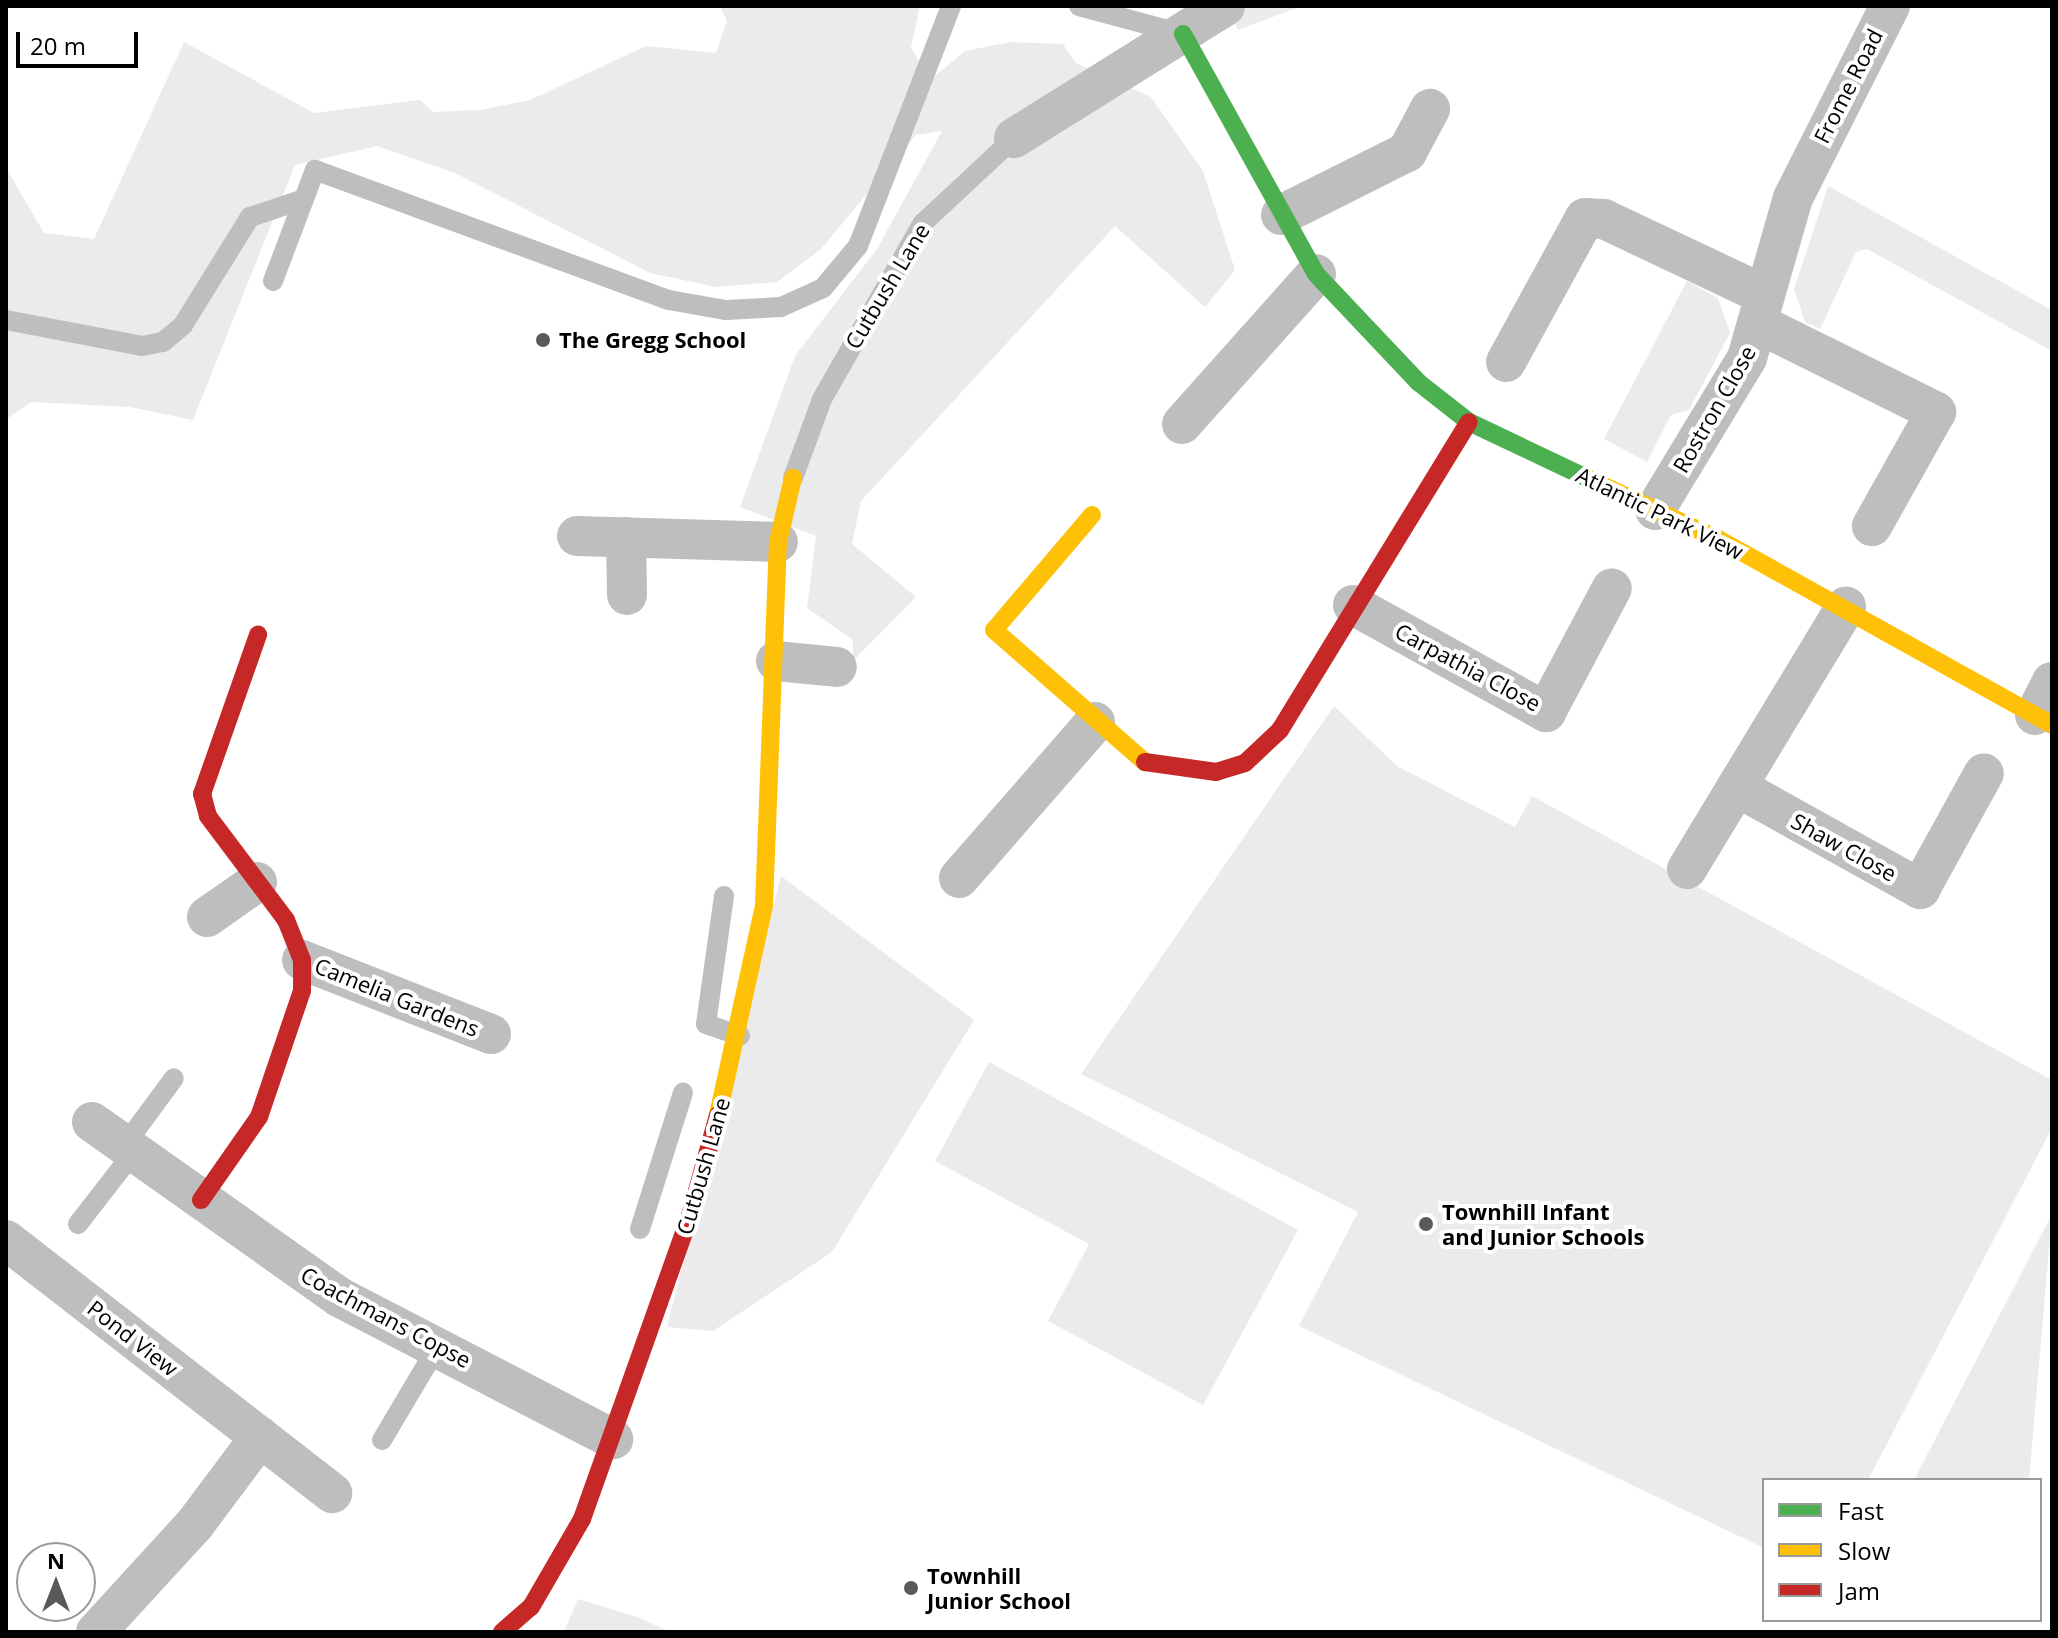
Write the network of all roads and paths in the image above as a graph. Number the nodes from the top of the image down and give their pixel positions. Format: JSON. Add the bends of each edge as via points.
{"nodes":[{"id":1,"x":951,"y":6,"type":"edge"},
{"id":2,"x":1079,"y":6,"type":"edge"},
{"id":3,"x":1225,"y":6,"type":"edge"},
{"id":4,"x":1886,"y":7,"type":"edge"},
{"id":5,"x":1183,"y":34,"type":"junction"},
{"id":6,"x":1430,"y":109,"type":"dead end"},
{"id":7,"x":1014,"y":138,"type":"joint"},
{"id":8,"x":1806,"y":167,"type":"joint"},
{"id":9,"x":304,"y":199,"type":"junction"},
{"id":10,"x":1281,"y":215,"type":"junction"},
{"id":11,"x":1316,"y":274,"type":"junction"},
{"id":12,"x":273,"y":281,"type":"dead end"},
{"id":13,"x":1762,"y":309,"type":"junction"},
{"id":14,"x":6,"y":320,"type":"edge"},
{"id":15,"x":1506,"y":362,"type":"dead end"},
{"id":16,"x":1469,"y":422,"type":"junction"},
{"id":17,"x":1182,"y":424,"type":"dead end"},
{"id":18,"x":793,"y":478,"type":"joint"},
{"id":19,"x":1655,"y":510,"type":"junction"},
{"id":20,"x":1092,"y":515,"type":"dead end"},
{"id":21,"x":1872,"y":526,"type":"dead end"},
{"id":22,"x":577,"y":536,"type":"dead end"},
{"id":23,"x":626,"y":537,"type":"junction"},
{"id":24,"x":778,"y":542,"type":"junction"},
{"id":25,"x":1612,"y":588,"type":"dead end"},
{"id":26,"x":627,"y":595,"type":"dead end"},
{"id":27,"x":1353,"y":605,"type":"junction"},
{"id":28,"x":1846,"y":606,"type":"junction"},
{"id":29,"x":258,"y":635,"type":"dead end"},
{"id":30,"x":776,"y":661,"type":"junction"},
{"id":31,"x":837,"y":667,"type":"dead end"},
{"id":32,"x":2046,"y":707,"type":"edge"},
{"id":33,"x":1095,"y":722,"type":"junction"},
{"id":34,"x":1984,"y":773,"type":"dead end"},
{"id":35,"x":1737,"y":787,"type":"junction"},
{"id":36,"x":1687,"y":869,"type":"dead end"},
{"id":37,"x":959,"y":878,"type":"dead end"},
{"id":38,"x":257,"y":882,"type":"junction"},
{"id":39,"x":724,"y":896,"type":"dead end"},
{"id":40,"x":207,"y":917,"type":"dead end"},
{"id":41,"x":302,"y":960,"type":"junction"},
{"id":42,"x":491,"y":1034,"type":"dead end"},
{"id":43,"x":740,"y":1036,"type":"junction"},
{"id":44,"x":174,"y":1078,"type":"dead end"},
{"id":45,"x":683,"y":1093,"type":"dead end"},
{"id":46,"x":92,"y":1122,"type":"dead end"},
{"id":47,"x":667,"y":1144,"type":"junction"},
{"id":48,"x":129,"y":1150,"type":"junction"},
{"id":49,"x":707,"y":1155,"type":"junction"},
{"id":50,"x":201,"y":1200,"type":"junction"},
{"id":51,"x":78,"y":1224,"type":"dead end"},
{"id":52,"x":640,"y":1229,"type":"dead end"},
{"id":53,"x":6,"y":1240,"type":"edge"},
{"id":54,"x":439,"y":1344,"type":"junction"},
{"id":55,"x":260,"y":1437,"type":"junction"},
{"id":56,"x":613,"y":1439,"type":"junction"},
{"id":57,"x":382,"y":1440,"type":"dead end"},
{"id":58,"x":332,"y":1493,"type":"dead end"},
{"id":59,"x":96,"y":1632,"type":"edge"},
{"id":60,"x":502,"y":1632,"type":"edge"}],
"edges":[{"from":1,"to":9,"type":"lane","via":[[858,246],[823,288],[781,307],[726,310],[669,300],[315,170]]},
{"from":2,"to":5,"type":"lane"},
{"from":3,"to":5,"type":"street","name":"Cutbush Lane"},
{"from":4,"to":8,"type":"street","name":"Frome Road"},
{"from":5,"to":7,"type":"street","name":"Cutbush Lane","via":[[1097,80]]},
{"from":5,"to":10,"type":"street","name":"Atlantic Park View"},
{"from":6,"to":10,"type":"street","via":[[1407,152]]},
{"from":7,"to":18,"type":"lane","name":"Cutbush Lane","via":[[923,223],[822,399]]},
{"from":8,"to":13,"type":"street","name":"Rostron Close"},
{"from":9,"to":12,"type":"lane"},
{"from":9,"to":14,"type":"lane","via":[[250,217],[183,325],[163,342],[142,346]]},
{"from":10,"to":11,"type":"street","name":"Atlantic Park View"},
{"from":11,"to":16,"type":"street","name":"Atlantic Park View","via":[[1418,382]]},
{"from":11,"to":17,"type":"street"},
{"from":13,"to":15,"type":"street","via":[[1604,219],[1585,218]]},
{"from":13,"to":19,"type":"street","name":"Rostron Close"},
{"from":13,"to":21,"type":"street","via":[[1936,412]]},
{"from":16,"to":19,"type":"street","name":"Atlantic Park View"},
{"from":16,"to":27,"type":"street"},
{"from":18,"to":24,"type":"street","name":"Cutbush Lane"},
{"from":19,"to":28,"type":"street","name":"Atlantic Park View"},
{"from":20,"to":33,"type":"street","via":[[994,630]]},
{"from":22,"to":23,"type":"street"},
{"from":23,"to":24,"type":"street"},
{"from":23,"to":26,"type":"street"},
{"from":24,"to":30,"type":"street","name":"Cutbush Lane"},
{"from":25,"to":27,"type":"street","name":"Carpathia Close","via":[[1546,712]]},
{"from":27,"to":33,"type":"street","via":[[1280,730],[1245,763],[1176,772],[1139,760]]},
{"from":28,"to":32,"type":"street","name":"Atlantic Park View"},
{"from":28,"to":35,"type":"street"},
{"from":29,"to":38,"type":"street","name":"Camelia Gardens","via":[[202,794],[208,816]]},
{"from":30,"to":31,"type":"street"},
{"from":30,"to":43,"type":"street","name":"Cutbush Lane","via":[[764,905]]},
{"from":33,"to":37,"type":"street"},
{"from":34,"to":35,"type":"street","name":"Shaw Close","via":[[1920,889]]},
{"from":35,"to":36,"type":"street"},
{"from":38,"to":40,"type":"street"},
{"from":38,"to":41,"type":"street","name":"Camelia Gardens"},
{"from":39,"to":43,"type":"lane","via":[[706,1024]]},
{"from":41,"to":42,"type":"street","name":"Camelia Gardens"},
{"from":41,"to":50,"type":"street","name":"Camelia Gardens","via":[[284,1061],[259,1117]]},
{"from":43,"to":49,"type":"street","name":"Cutbush Lane"},
{"from":44,"to":48,"type":"lane"},
{"from":45,"to":47,"type":"lane"},
{"from":46,"to":48,"type":"street","name":"Coachmans Copse"},
{"from":47,"to":49,"type":"lane"},
{"from":47,"to":52,"type":"lane"},
{"from":48,"to":50,"type":"street","name":"Coachmans Copse"},
{"from":48,"to":51,"type":"lane"},
{"from":49,"to":56,"type":"street","name":"Cutbush Lane"},
{"from":50,"to":54,"type":"street","name":"Coachmans Copse","via":[[339,1297]]},
{"from":53,"to":55,"type":"street","name":"Pond View"},
{"from":54,"to":56,"type":"street","name":"Coachmans Copse"},
{"from":54,"to":57,"type":"lane"},
{"from":55,"to":58,"type":"street","name":"Pond View"},
{"from":55,"to":59,"type":"street","via":[[195,1524]]},
{"from":56,"to":60,"type":"street","name":"Cutbush Lane","via":[[582,1519],[538,1594]]}]}
